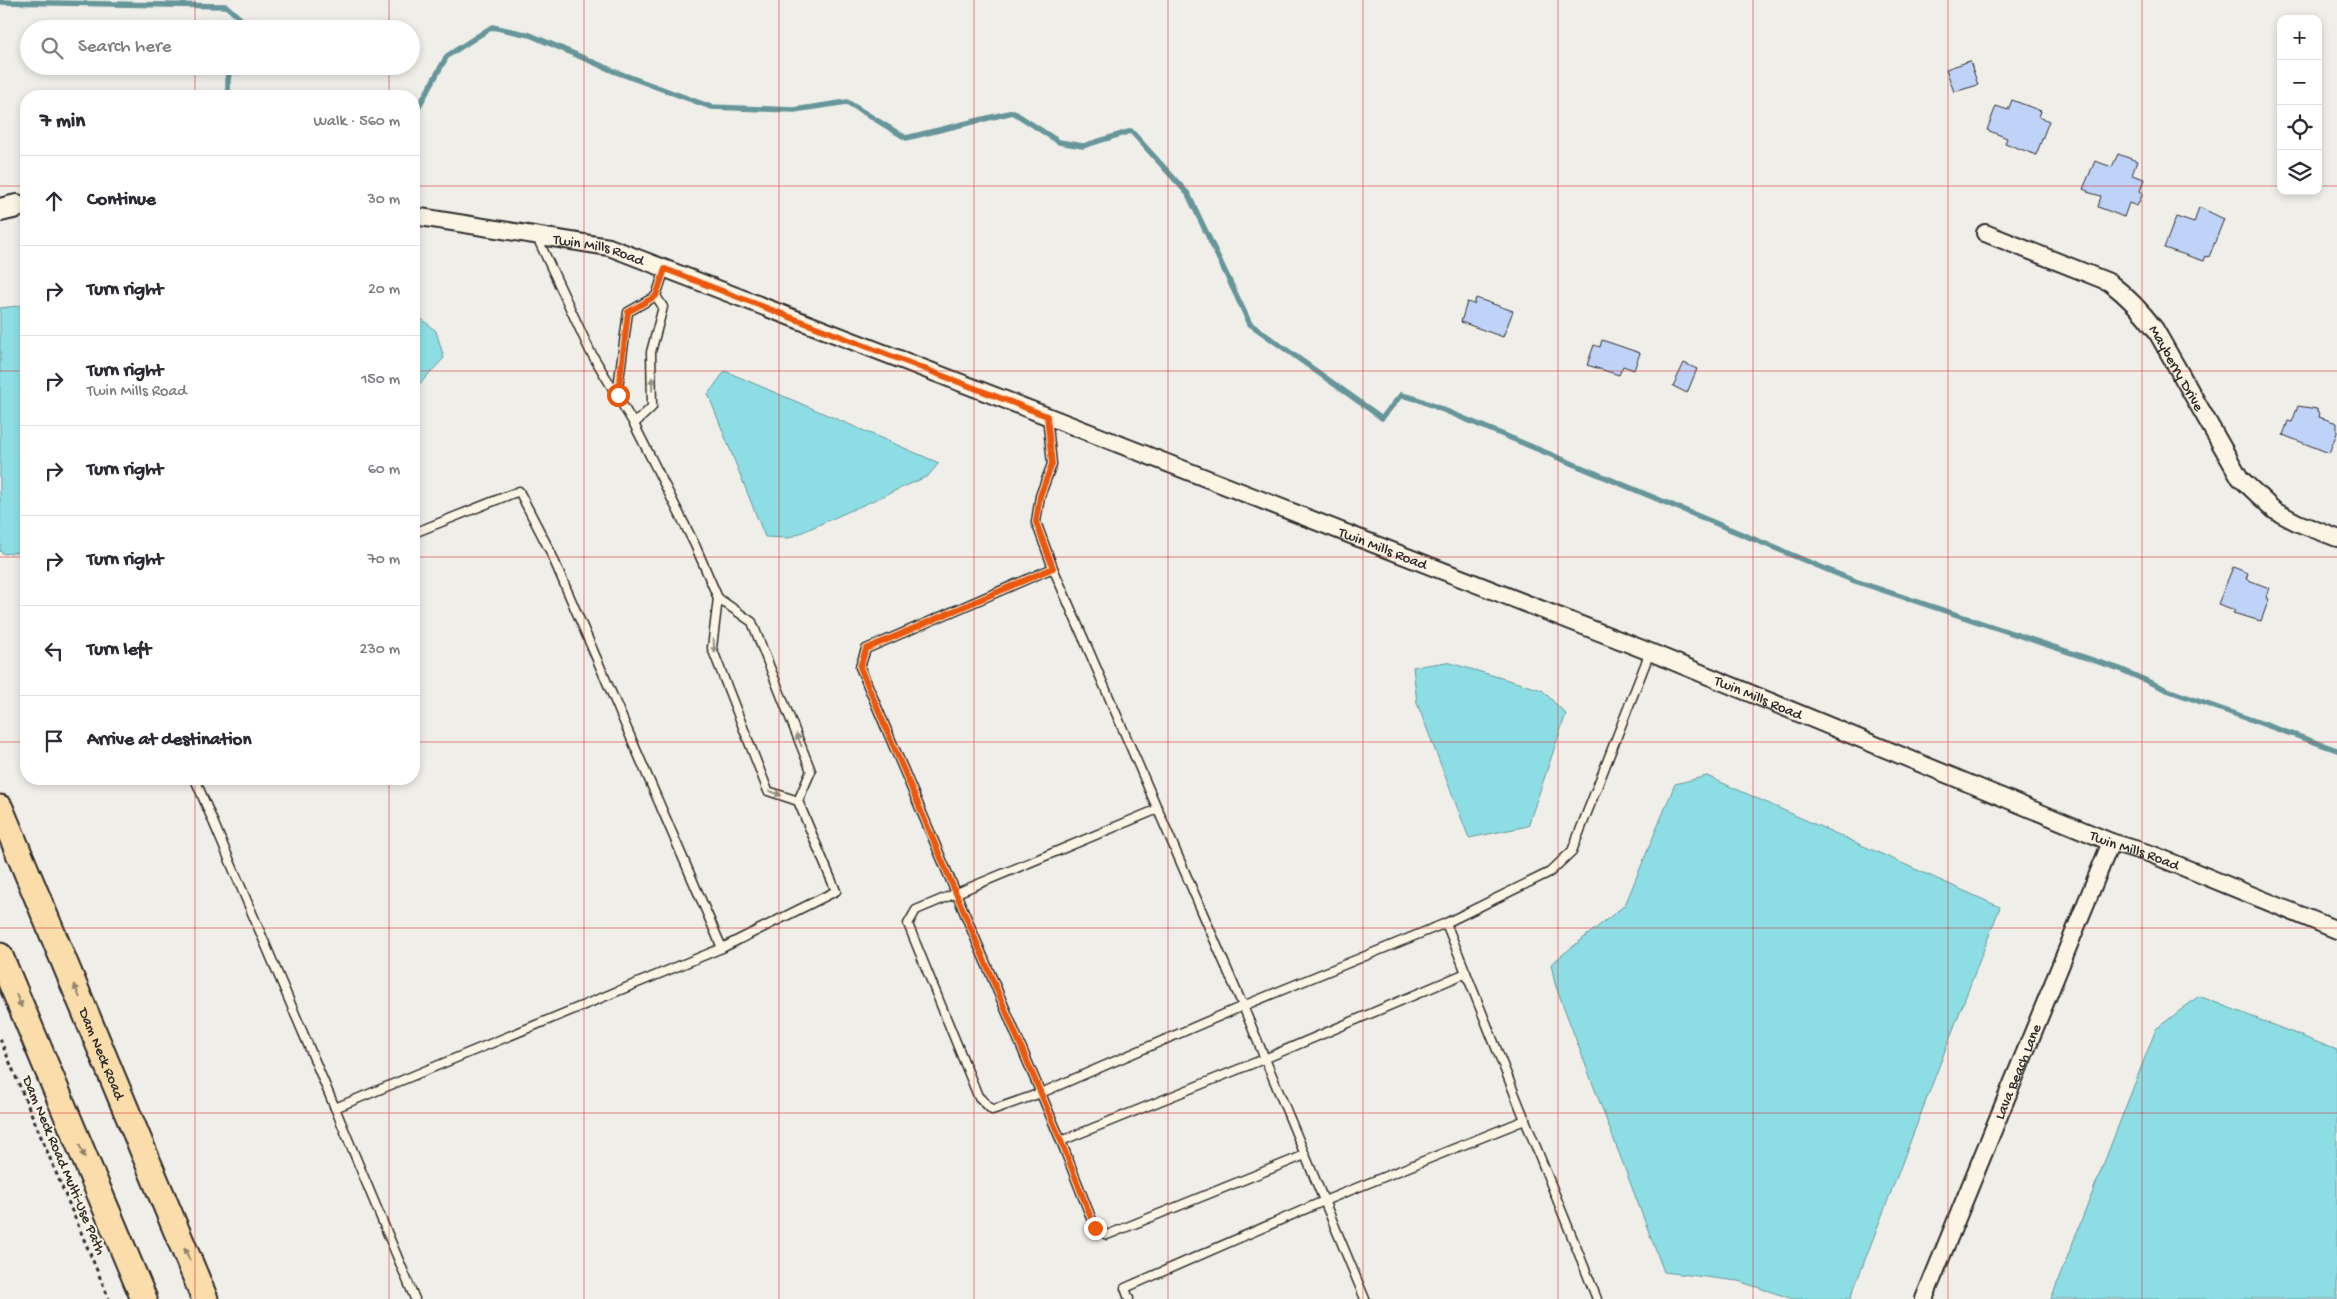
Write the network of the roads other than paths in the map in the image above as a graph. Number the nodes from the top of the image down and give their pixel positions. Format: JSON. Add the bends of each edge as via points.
{"nodes":[{"id":1,"x":420,"y":217,"type":"edge"},
{"id":2,"x":1985,"y":233,"type":"dead end"},
{"id":3,"x":536,"y":235,"type":"junction"},
{"id":4,"x":665,"y":269,"type":"junction"},
{"id":5,"x":656,"y":296,"type":"junction"},
{"id":6,"x":618,"y":395,"type":"junction"},
{"id":7,"x":1047,"y":416,"type":"junction"},
{"id":8,"x":634,"y":424,"type":"junction"},
{"id":9,"x":420,"y":531,"type":"edge"},
{"id":10,"x":2337,"y":538,"type":"edge"},
{"id":11,"x":1053,"y":568,"type":"junction"},
{"id":12,"x":718,"y":598,"type":"junction"},
{"id":13,"x":1650,"y":652,"type":"junction"},
{"id":14,"x":198,"y":785,"type":"edge"},
{"id":15,"x":798,"y":801,"type":"junction"},
{"id":16,"x":0,"y":808,"type":"edge"},
{"id":17,"x":1158,"y":809,"type":"junction"},
{"id":18,"x":2111,"y":842,"type":"junction"},
{"id":19,"x":956,"y":893,"type":"junction"},
{"id":20,"x":1446,"y":922,"type":"junction"},
{"id":21,"x":2337,"y":930,"type":"edge"},
{"id":22,"x":722,"y":948,"type":"junction"},
{"id":23,"x":0,"y":956,"type":"edge"},
{"id":24,"x":1466,"y":973,"type":"junction"},
{"id":25,"x":1243,"y":1006,"type":"junction"},
{"id":26,"x":1264,"y":1059,"type":"junction"},
{"id":27,"x":1041,"y":1093,"type":"junction"},
{"id":28,"x":335,"y":1108,"type":"junction"},
{"id":29,"x":1525,"y":1120,"type":"junction"},
{"id":30,"x":1061,"y":1141,"type":"junction"},
{"id":31,"x":1305,"y":1155,"type":"junction"},
{"id":32,"x":1324,"y":1201,"type":"junction"},
{"id":33,"x":144,"y":1299,"type":"edge"},
{"id":34,"x":206,"y":1299,"type":"edge"},
{"id":35,"x":415,"y":1299,"type":"edge"},
{"id":36,"x":1129,"y":1299,"type":"edge"},
{"id":37,"x":1365,"y":1299,"type":"edge"},
{"id":38,"x":1597,"y":1299,"type":"edge"},
{"id":39,"x":1924,"y":1299,"type":"edge"}],
"edges":[{"from":1,"to":3,"type":"street","name":"Twin Mills Road"},
{"from":2,"to":10,"type":"street","name":"Mayberry Drive","via":[[2109,282],[2125,294],[2155,329],[2240,478],[2275,511]]},
{"from":3,"to":4,"type":"street","name":"Twin Mills Road","via":[[609,247]]},
{"from":3,"to":6,"type":"lane","via":[[590,351]]},
{"from":4,"to":5,"type":"lane"},
{"from":4,"to":7,"type":"street","name":"Twin Mills Road"},
{"from":5,"to":6,"type":"lane","via":[[628,312]]},
{"from":8,"to":5,"type":"lane","one_way":true,"via":[[652,407],[652,352],[663,307]]},
{"from":6,"to":8,"type":"lane"},
{"from":7,"to":11,"type":"lane","via":[[1052,464],[1040,496],[1036,522]]},
{"from":7,"to":13,"type":"street","name":"Twin Mills Road"},
{"from":8,"to":12,"type":"lane","via":[[695,544]]},
{"from":9,"to":22,"type":"lane","via":[[518,491],[550,551]]},
{"from":11,"to":17,"type":"lane"},
{"from":11,"to":19,"type":"lane","via":[[866,649],[860,667]]},
{"from":15,"to":12,"type":"lane","one_way":true,"via":[[811,771],[752,622]]},
{"from":12,"to":15,"type":"lane","one_way":true,"via":[[712,648],[768,791]]},
{"from":13,"to":18,"type":"street","name":"Twin Mills Road"},
{"from":13,"to":20,"type":"lane","via":[[1572,851],[1550,872]]},
{"from":14,"to":28,"type":"lane"},
{"from":15,"to":22,"type":"lane","via":[[836,891]]},
{"from":34,"to":16,"type":"main road","name":"Dam Neck Road","one_way":true},
{"from":17,"to":19,"type":"lane"},
{"from":17,"to":25,"type":"lane"},
{"from":18,"to":21,"type":"street","name":"Twin Mills Road","via":[[2151,854]]},
{"from":18,"to":39,"type":"street","name":"Lava Beach Lane"},
{"from":19,"to":27,"type":"lane"},
{"from":19,"to":27,"type":"lane","via":[[916,910],[908,924],[978,1096],[992,1110]]},
{"from":20,"to":24,"type":"lane"},
{"from":20,"to":25,"type":"lane"},
{"from":22,"to":28,"type":"lane"},
{"from":23,"to":33,"type":"main road","one_way":true},
{"from":24,"to":26,"type":"lane"},
{"from":24,"to":29,"type":"lane"},
{"from":25,"to":26,"type":"lane"},
{"from":25,"to":27,"type":"lane"},
{"from":26,"to":30,"type":"lane"},
{"from":26,"to":31,"type":"lane"},
{"from":27,"to":30,"type":"lane"},
{"from":28,"to":35,"type":"lane"},
{"from":29,"to":32,"type":"lane"},
{"from":29,"to":38,"type":"lane"},
{"from":30,"to":31,"type":"lane","via":[[1095,1228],[1107,1235]]},
{"from":31,"to":32,"type":"lane"},
{"from":32,"to":36,"type":"lane","via":[[1125,1288]]},
{"from":32,"to":37,"type":"lane"}]}
